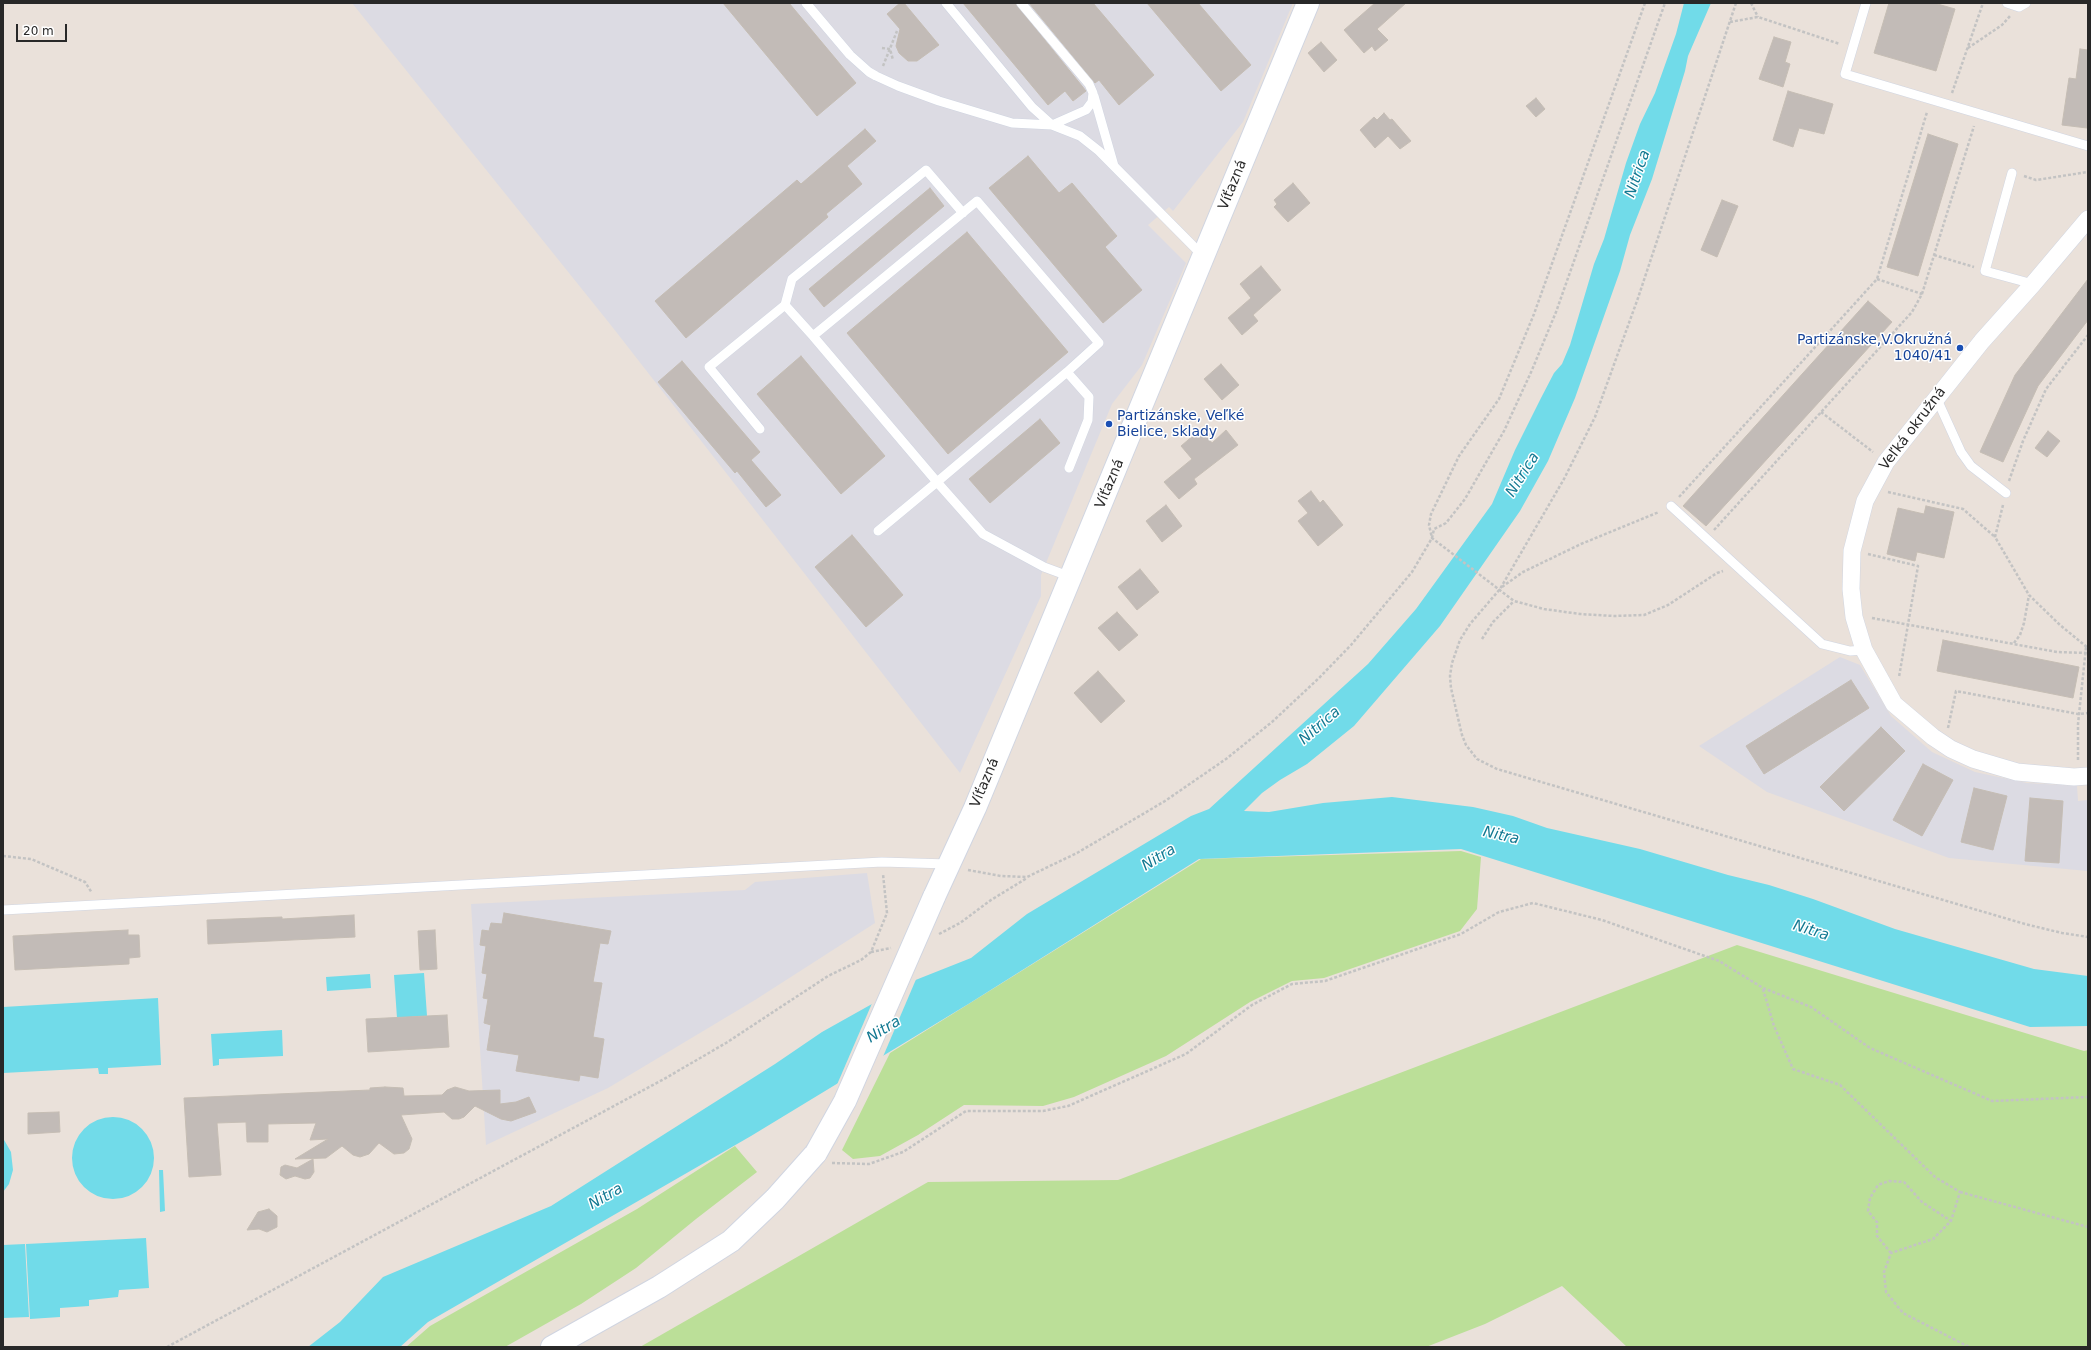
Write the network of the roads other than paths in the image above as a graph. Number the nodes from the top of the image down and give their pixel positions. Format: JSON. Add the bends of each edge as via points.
{"nodes":[{"id":1,"x":806,"y":3,"type":"edge"},
{"id":2,"x":946,"y":3,"type":"edge"},
{"id":3,"x":1021,"y":3,"type":"edge"},
{"id":4,"x":1308,"y":3,"type":"edge"},
{"id":5,"x":1866,"y":3,"type":"edge"},
{"id":6,"x":2007,"y":3,"type":"edge"},
{"id":7,"x":2022,"y":5,"type":"edge"},
{"id":8,"x":1093,"y":93,"type":"junction"},
{"id":9,"x":1052,"y":125,"type":"junction"},
{"id":10,"x":2088,"y":146,"type":"edge"},
{"id":11,"x":1115,"y":167,"type":"junction"},
{"id":12,"x":2012,"y":173,"type":"dead end"},
{"id":13,"x":962,"y":213,"type":"junction"},
{"id":14,"x":2088,"y":219,"type":"edge"},
{"id":15,"x":1204,"y":257,"type":"junction"},
{"id":16,"x":2033,"y":284,"type":"junction"},
{"id":17,"x":785,"y":305,"type":"junction"},
{"id":18,"x":813,"y":336,"type":"junction"},
{"id":19,"x":1067,"y":372,"type":"junction"},
{"id":20,"x":1936,"y":397,"type":"junction"},
{"id":21,"x":760,"y":429,"type":"dead end"},
{"id":22,"x":1069,"y":468,"type":"dead end"},
{"id":23,"x":937,"y":482,"type":"junction"},
{"id":24,"x":2006,"y":493,"type":"road end"},
{"id":25,"x":1671,"y":506,"type":"road end"},
{"id":26,"x":878,"y":531,"type":"dead end"},
{"id":27,"x":1071,"y":577,"type":"junction"},
{"id":28,"x":1864,"y":650,"type":"junction"},
{"id":29,"x":2083,"y":770,"type":"edge"},
{"id":30,"x":948,"y":864,"type":"junction"},
{"id":31,"x":3,"y":910,"type":"edge"},
{"id":32,"x":552,"y":1347,"type":"edge"}],
"edges":[{"from":1,"to":9,"type":"lane","via":[[850,55],[876,76],[939,101],[1012,123]]},
{"from":2,"to":9,"type":"lane","via":[[1032,107]]},
{"from":3,"to":8,"type":"lane","via":[[1089,84]]},
{"from":4,"to":15,"type":"main road","name":"Víťazná"},
{"from":5,"to":10,"type":"lane","via":[[1845,74]]},
{"from":6,"to":7,"type":"lane"},
{"from":8,"to":9,"type":"lane","via":[[1092,102],[1086,110]]},
{"from":8,"to":11,"type":"lane"},
{"from":9,"to":11,"type":"lane","via":[[1080,136]]},
{"from":11,"to":15,"type":"lane"},
{"from":12,"to":16,"type":"lane","via":[[1985,270]]},
{"from":13,"to":17,"type":"lane","via":[[926,170],[792,279]]},
{"from":13,"to":18,"type":"lane"},
{"from":13,"to":19,"type":"lane","via":[[977,201],[1099,343]]},
{"from":14,"to":16,"type":"street","name":"Veľká okružná"},
{"from":15,"to":27,"type":"main road","name":"Víťazná"},
{"from":16,"to":20,"type":"street","name":"Veľká okružná"},
{"from":17,"to":18,"type":"lane"},
{"from":17,"to":21,"type":"lane","via":[[710,366]]},
{"from":18,"to":23,"type":"lane"},
{"from":19,"to":22,"type":"lane","via":[[1089,397],[1088,420]]},
{"from":19,"to":23,"type":"lane"},
{"from":20,"to":24,"type":"lane","via":[[1961,452],[1971,466]]},
{"from":20,"to":28,"type":"street","name":"Veľká okružná","via":[[1886,462],[1866,501],[1852,551],[1851,589],[1854,617]]},
{"from":23,"to":26,"type":"lane"},
{"from":23,"to":27,"type":"lane","via":[[984,534],[1044,567]]},
{"from":25,"to":28,"type":"lane","via":[[1822,644],[1850,651]]},
{"from":27,"to":30,"type":"main road","name":"Víťazná","via":[[975,808]]},
{"from":28,"to":29,"type":"street","name":"Veľká okružná","via":[[1894,704],[1932,737],[1951,749],[1973,759],[2017,772],[2074,777]]},
{"from":30,"to":31,"type":"lane","via":[[882,862]]},
{"from":30,"to":32,"type":"main road","name":"Víťazná","bridge":true,"via":[[845,1101],[814,1156],[775,1199],[730,1241],[659,1287]]}]}
